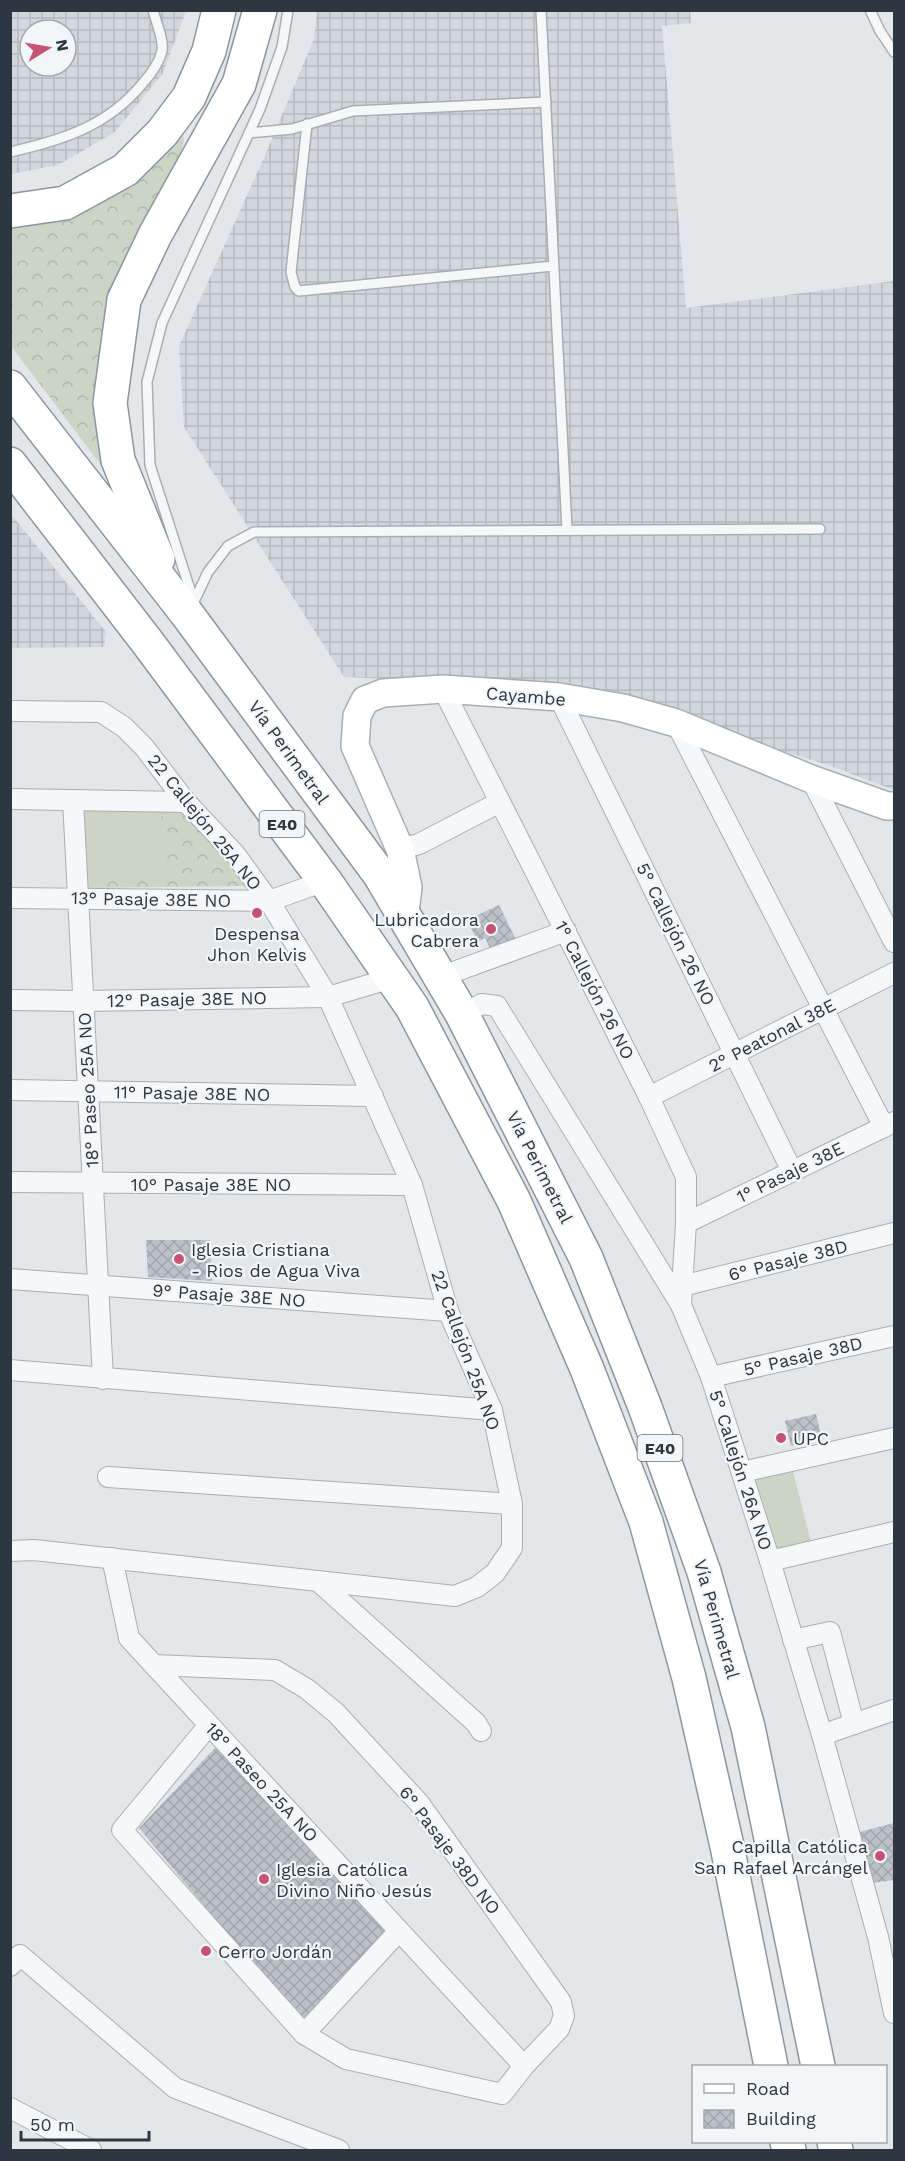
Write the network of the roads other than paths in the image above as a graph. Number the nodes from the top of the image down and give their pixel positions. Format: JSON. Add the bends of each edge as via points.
{"nodes":[{"id":1,"x":153,"y":10,"type":"edge"},
{"id":2,"x":219,"y":10,"type":"edge"},
{"id":3,"x":260,"y":10,"type":"edge"},
{"id":4,"x":288,"y":10,"type":"edge"},
{"id":5,"x":541,"y":10,"type":"edge"},
{"id":6,"x":870,"y":10,"type":"edge"},
{"id":7,"x":894,"y":52,"type":"edge"},
{"id":8,"x":546,"y":102,"type":"junction"},
{"id":9,"x":307,"y":124,"type":"junction"},
{"id":10,"x":249,"y":133,"type":"junction"},
{"id":11,"x":10,"y":152,"type":"edge"},
{"id":12,"x":10,"y":211,"type":"edge"},
{"id":13,"x":553,"y":266,"type":"junction"},
{"id":14,"x":10,"y":387,"type":"edge"},
{"id":15,"x":10,"y":464,"type":"edge"},
{"id":16,"x":820,"y":529,"type":"dead end"},
{"id":17,"x":567,"y":530,"type":"junction"},
{"id":18,"x":185,"y":604,"type":"junction"},
{"id":19,"x":443,"y":690,"type":"junction"},
{"id":20,"x":559,"y":697,"type":"junction"},
{"id":21,"x":10,"y":711,"type":"edge"},
{"id":22,"x":676,"y":723,"type":"junction"},
{"id":23,"x":811,"y":779,"type":"junction"},
{"id":24,"x":10,"y":799,"type":"edge"},
{"id":25,"x":73,"y":800,"type":"junction"},
{"id":26,"x":186,"y":802,"type":"junction"},
{"id":27,"x":500,"y":802,"type":"junction"},
{"id":28,"x":894,"y":806,"type":"edge"},
{"id":29,"x":400,"y":849,"type":"junction"},
{"id":30,"x":325,"y":881,"type":"junction"},
{"id":31,"x":10,"y":898,"type":"edge"},
{"id":32,"x":78,"y":898,"type":"junction"},
{"id":33,"x":269,"y":901,"type":"junction"},
{"id":34,"x":402,"y":912,"type":"junction"},
{"id":35,"x":566,"y":932,"type":"junction"},
{"id":36,"x":894,"y":942,"type":"edge"},
{"id":37,"x":894,"y":973,"type":"edge"},
{"id":38,"x":440,"y":977,"type":"junction"},
{"id":39,"x":392,"y":978,"type":"junction"},
{"id":40,"x":328,"y":997,"type":"junction"},
{"id":41,"x":10,"y":1000,"type":"edge"},
{"id":42,"x":83,"y":1001,"type":"junction"},
{"id":43,"x":823,"y":1009,"type":"junction"},
{"id":44,"x":462,"y":1014,"type":"junction"},
{"id":45,"x":735,"y":1054,"type":"junction"},
{"id":46,"x":10,"y":1090,"type":"edge"},
{"id":47,"x":88,"y":1091,"type":"junction"},
{"id":48,"x":373,"y":1096,"type":"junction"},
{"id":49,"x":649,"y":1097,"type":"junction"},
{"id":50,"x":889,"y":1124,"type":"edge"},
{"id":51,"x":792,"y":1171,"type":"junction"},
{"id":52,"x":10,"y":1182,"type":"edge"},
{"id":53,"x":93,"y":1183,"type":"junction"},
{"id":54,"x":412,"y":1185,"type":"junction"},
{"id":55,"x":686,"y":1223,"type":"junction"},
{"id":56,"x":894,"y":1233,"type":"edge"},
{"id":57,"x":10,"y":1279,"type":"edge"},
{"id":58,"x":98,"y":1286,"type":"junction"},
{"id":59,"x":681,"y":1296,"type":"junction"},
{"id":60,"x":448,"y":1311,"type":"junction"},
{"id":61,"x":894,"y":1336,"type":"edge"},
{"id":62,"x":10,"y":1371,"type":"edge"},
{"id":63,"x":711,"y":1377,"type":"junction"},
{"id":64,"x":103,"y":1379,"type":"junction"},
{"id":65,"x":492,"y":1410,"type":"junction"},
{"id":66,"x":894,"y":1438,"type":"edge"},
{"id":67,"x":742,"y":1472,"type":"junction"},
{"id":68,"x":108,"y":1477,"type":"dead end"},
{"id":69,"x":512,"y":1504,"type":"junction"},
{"id":70,"x":894,"y":1532,"type":"edge"},
{"id":71,"x":10,"y":1538,"type":"edge"},
{"id":72,"x":34,"y":1550,"type":"junction"},
{"id":73,"x":10,"y":1551,"type":"edge"},
{"id":74,"x":112,"y":1558,"type":"junction"},
{"id":75,"x":770,"y":1561,"type":"junction"},
{"id":76,"x":318,"y":1581,"type":"junction"},
{"id":77,"x":793,"y":1640,"type":"junction"},
{"id":78,"x":154,"y":1665,"type":"junction"},
{"id":79,"x":894,"y":1710,"type":"edge"},
{"id":80,"x":854,"y":1724,"type":"junction"},
{"id":81,"x":209,"y":1725,"type":"junction"},
{"id":82,"x":482,"y":1731,"type":"dead end"},
{"id":83,"x":822,"y":1735,"type":"junction"},
{"id":84,"x":399,"y":1931,"type":"junction"},
{"id":85,"x":15,"y":1960,"type":"edge"},
{"id":86,"x":894,"y":2013,"type":"edge"},
{"id":87,"x":304,"y":2034,"type":"junction"},
{"id":88,"x":771,"y":2065,"type":"edge"},
{"id":89,"x":818,"y":2065,"type":"edge"},
{"id":90,"x":524,"y":2066,"type":"junction"},
{"id":91,"x":10,"y":2108,"type":"edge"},
{"id":92,"x":91,"y":2151,"type":"edge"},
{"id":93,"x":339,"y":2151,"type":"edge"}],
"edges":[{"from":1,"to":11,"type":"lane","via":[[162,50],[155,69],[131,97],[99,122],[52,142]]},
{"from":2,"to":12,"type":"highway","via":[[210,51],[189,96],[162,133],[125,170],[65,203]]},
{"from":3,"to":18,"type":"highway","via":[[239,84],[155,235],[124,300],[113,369],[110,402],[118,460]]},
{"from":4,"to":10,"type":"lane","via":[[282,47]]},
{"from":5,"to":8,"type":"lane"},
{"from":6,"to":7,"type":"lane"},
{"from":8,"to":9,"type":"lane","via":[[353,111]]},
{"from":8,"to":13,"type":"lane"},
{"from":9,"to":10,"type":"lane"},
{"from":9,"to":13,"type":"lane","via":[[291,272],[298,291]]},
{"from":10,"to":18,"type":"lane","via":[[162,323],[147,382],[150,465]]},
{"from":13,"to":17,"type":"lane"},
{"from":14,"to":18,"type":"highway","name":"Vía Perimetral","number":"E40"},
{"from":15,"to":30,"type":"highway","number":"E40"},
{"from":16,"to":17,"type":"lane"},
{"from":17,"to":18,"type":"lane","via":[[254,532],[228,546]]},
{"from":18,"to":34,"type":"highway","name":"Vía Perimetral","number":"E40"},
{"from":19,"to":20,"type":"street","name":"Cayambe"},
{"from":19,"to":27,"type":"street","name":"1° Callejón 26 NO"},
{"from":19,"to":29,"type":"street","name":"Cayambe","via":[[383,693],[365,700],[357,716],[355,746]]},
{"from":20,"to":22,"type":"street","name":"Cayambe","via":[[623,708]]},
{"from":20,"to":45,"type":"street","name":"5° Callejón 26 NO"},
{"from":21,"to":26,"type":"street","name":"22 Callejón 25A NO","via":[[100,712],[124,727],[144,747]]},
{"from":22,"to":23,"type":"street","name":"Cayambe"},
{"from":22,"to":43,"type":"street"},
{"from":23,"to":28,"type":"street","name":"Cayambe"},
{"from":23,"to":36,"type":"street"},
{"from":24,"to":25,"type":"street"},
{"from":25,"to":26,"type":"street"},
{"from":25,"to":32,"type":"street","name":"18° Paseo 25A NO"},
{"from":26,"to":33,"type":"street","name":"22 Callejón 25A NO","via":[[235,854]]},
{"from":27,"to":29,"type":"street","via":[[418,844]]},
{"from":27,"to":35,"type":"street","name":"1° Callejón 26 NO"},
{"from":29,"to":34,"type":"street","name":"Cayambe","via":[[408,887]]},
{"from":30,"to":33,"type":"street","name":"13° Pasaje 38E NO"},
{"from":30,"to":39,"type":"highway","number":"E40"},
{"from":31,"to":32,"type":"street","name":"13° Pasaje 38E NO"},
{"from":32,"to":33,"type":"street","name":"13° Pasaje 38E NO"},
{"from":32,"to":42,"type":"street","name":"18° Paseo 25A NO"},
{"from":33,"to":40,"type":"street","name":"22 Callejón 25A NO"},
{"from":34,"to":38,"type":"highway","name":"Vía Perimetral","number":"E40"},
{"from":35,"to":38,"type":"street"},
{"from":35,"to":49,"type":"street","name":"1° Callejón 26 NO"},
{"from":37,"to":43,"type":"street","name":"2° Peatonal 38E"},
{"from":38,"to":44,"type":"highway","name":"Vía Perimetral","number":"E40"},
{"from":39,"to":40,"type":"street","name":"12° Pasaje 38E NO"},
{"from":39,"to":88,"type":"highway","number":"E40","via":[[412,1007],[514,1201],[587,1369],[646,1522],[689,1678]]},
{"from":40,"to":42,"type":"street","name":"12° Pasaje 38E NO"},
{"from":40,"to":48,"type":"street","name":"22 Callejón 25A NO"},
{"from":41,"to":42,"type":"street","name":"12° Pasaje 38E NO"},
{"from":42,"to":47,"type":"street","name":"18° Paseo 25A NO"},
{"from":43,"to":45,"type":"street","name":"2° Peatonal 38E"},
{"from":43,"to":50,"type":"street"},
{"from":44,"to":59,"type":"street","name":"5° Callejón 26A NO","via":[[482,1004],[498,1006]]},
{"from":44,"to":89,"type":"highway","name":"Vía Perimetral","number":"E40","via":[[586,1258],[704,1572],[748,1727]]},
{"from":45,"to":49,"type":"street","name":"2° Peatonal 38E"},
{"from":45,"to":51,"type":"street","name":"5° Callejón 26 NO"},
{"from":46,"to":47,"type":"street","name":"11° Pasaje 38E NO"},
{"from":47,"to":48,"type":"street","name":"11° Pasaje 38E NO"},
{"from":47,"to":53,"type":"street","name":"18° Paseo 25A NO"},
{"from":48,"to":54,"type":"street","name":"22 Callejón 25A NO"},
{"from":49,"to":55,"type":"street","name":"1° Callejón 26 NO","via":[[686,1177]]},
{"from":50,"to":51,"type":"street","name":"1° Pasaje 38E"},
{"from":51,"to":55,"type":"street","name":"1° Pasaje 38E"},
{"from":52,"to":53,"type":"street","name":"10° Pasaje 38E NO"},
{"from":53,"to":54,"type":"street","name":"10° Pasaje 38E NO"},
{"from":53,"to":58,"type":"street","name":"18° Paseo 25A NO"},
{"from":54,"to":60,"type":"street","name":"22 Callejón 25A NO"},
{"from":55,"to":59,"type":"street","name":"1° Callejón 26 NO"},
{"from":56,"to":59,"type":"street","name":"6° Pasaje 38D"},
{"from":57,"to":58,"type":"street","name":"9° Pasaje 38E NO"},
{"from":58,"to":60,"type":"street","name":"9° Pasaje 38E NO"},
{"from":58,"to":64,"type":"street","name":"18° Paseo 25A NO"},
{"from":59,"to":63,"type":"street","name":"5° Callejón 26A NO"},
{"from":60,"to":65,"type":"street","name":"22 Callejón 25A NO"},
{"from":61,"to":63,"type":"street","name":"5° Pasaje 38D"},
{"from":62,"to":64,"type":"street"},
{"from":63,"to":67,"type":"street","name":"5° Callejón 26A NO"},
{"from":64,"to":65,"type":"street"},
{"from":65,"to":69,"type":"street","name":"22 Callejón 25A NO"},
{"from":66,"to":67,"type":"street"},
{"from":67,"to":75,"type":"street","name":"5° Callejón 26A NO"},
{"from":68,"to":69,"type":"street"},
{"from":69,"to":76,"type":"street","name":"22 Callejón 25A NO","via":[[512,1548],[495,1573],[477,1587],[455,1596]]},
{"from":70,"to":75,"type":"street"},
{"from":71,"to":72,"type":"street"},
{"from":72,"to":73,"type":"street","name":"22 Callejón 25A NO"},
{"from":72,"to":74,"type":"street","name":"22 Callejón 25A NO"},
{"from":74,"to":76,"type":"street","name":"22 Callejón 25A NO"},
{"from":74,"to":78,"type":"street","name":"18° Paseo 25A NO","via":[[129,1638]]},
{"from":75,"to":77,"type":"street","name":"5° Callejón 26A NO"},
{"from":76,"to":82,"type":"street"},
{"from":77,"to":80,"type":"street","via":[[830,1632]]},
{"from":77,"to":83,"type":"street","name":"5° Callejón 26A NO"},
{"from":78,"to":81,"type":"street","name":"18° Paseo 25A NO"},
{"from":78,"to":90,"type":"street","name":"6° Pasaje 38D NO","via":[[275,1670],[336,1713],[419,1803],[561,2002],[564,2016],[559,2029]]},
{"from":79,"to":80,"type":"street"},
{"from":80,"to":83,"type":"street"},
{"from":81,"to":84,"type":"street","name":"18° Paseo 25A NO"},
{"from":81,"to":87,"type":"street","via":[[122,1830]]},
{"from":83,"to":86,"type":"street","name":"5° Callejón 26A NO","via":[[878,1937]]},
{"from":84,"to":87,"type":"street"},
{"from":84,"to":90,"type":"street","name":"18° Paseo 25A NO"},
{"from":85,"to":93,"type":"street","via":[[175,2088]]},
{"from":87,"to":90,"type":"street","name":"6° Pasaje 38D NO","via":[[346,2059],[502,2094]]},
{"from":91,"to":92,"type":"street"}]}
